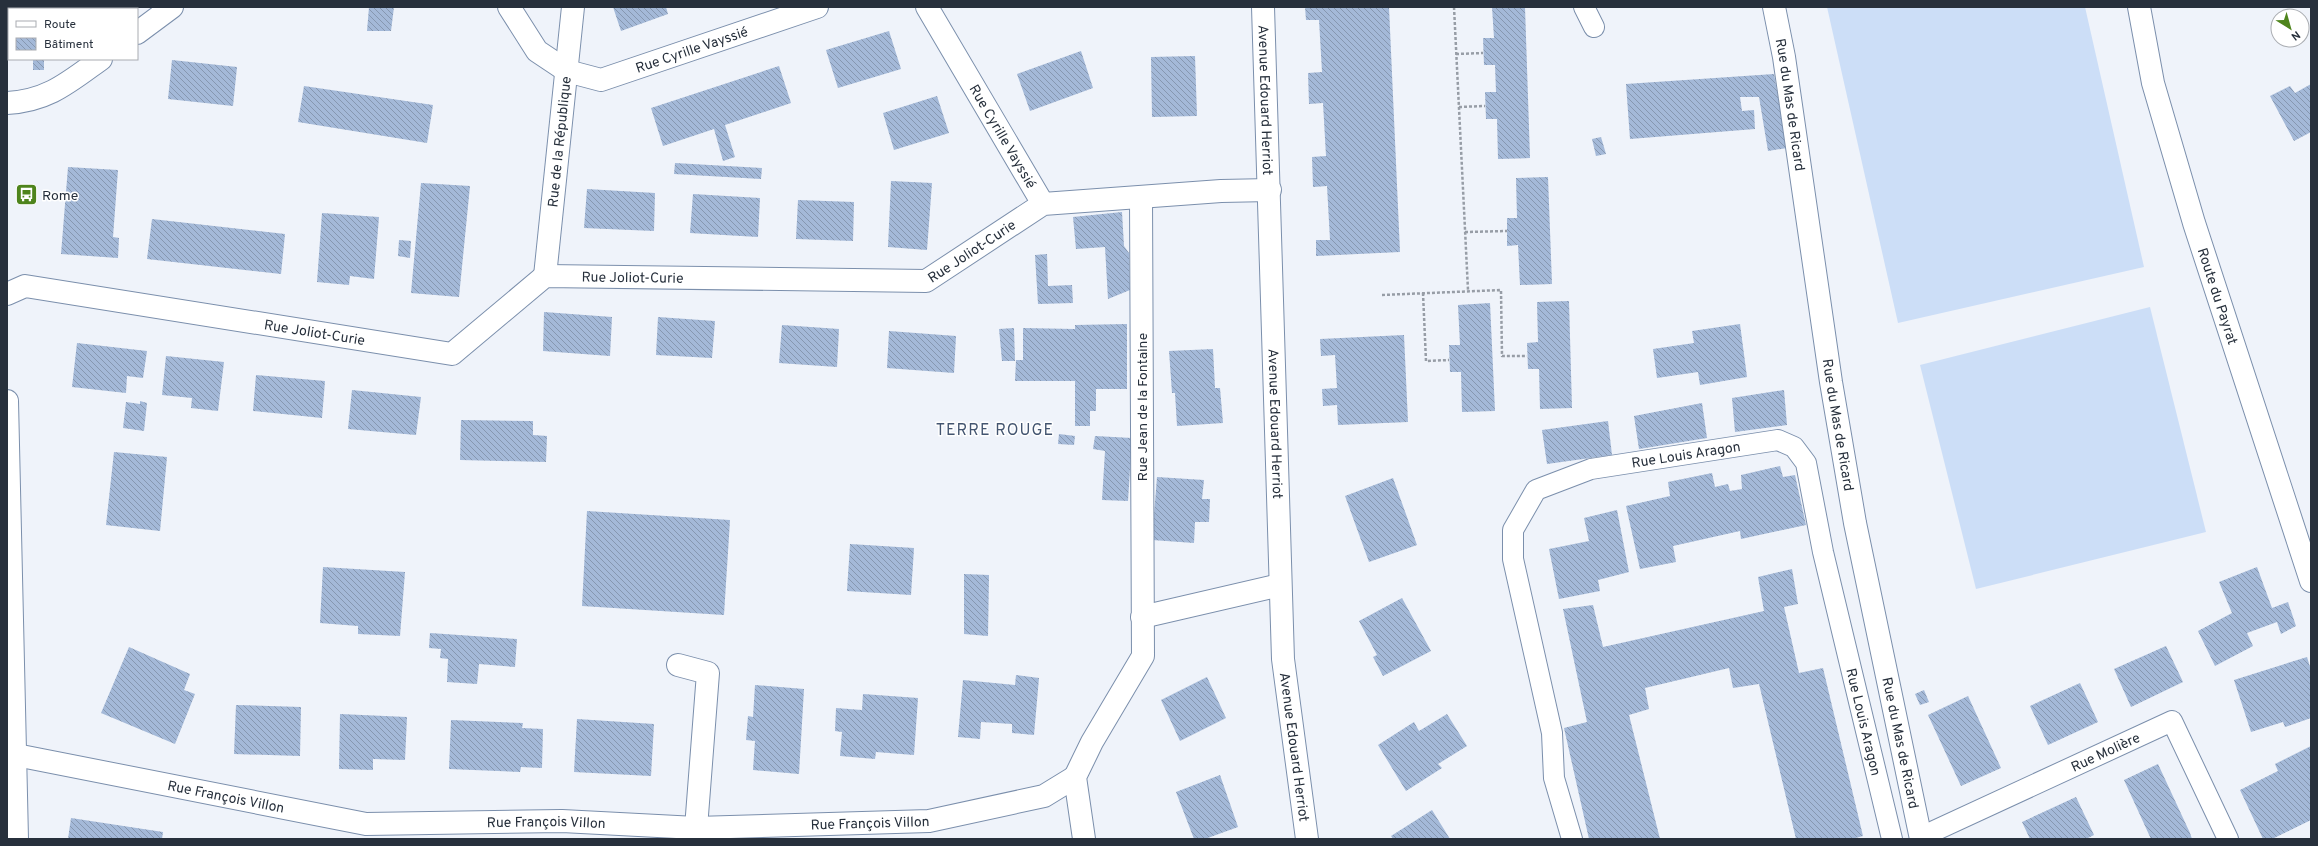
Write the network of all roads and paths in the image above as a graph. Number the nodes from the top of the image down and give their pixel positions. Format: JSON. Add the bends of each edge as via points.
{"nodes":[{"id":1,"x":172,"y":7,"type":"edge"},
{"id":2,"x":509,"y":7,"type":"edge"},
{"id":3,"x":573,"y":7,"type":"edge"},
{"id":4,"x":817,"y":7,"type":"edge"},
{"id":5,"x":927,"y":7,"type":"edge"},
{"id":6,"x":1263,"y":7,"type":"edge"},
{"id":7,"x":1454,"y":7,"type":"edge"},
{"id":8,"x":1584,"y":7,"type":"edge"},
{"id":9,"x":1774,"y":7,"type":"edge"},
{"id":10,"x":2139,"y":7,"type":"edge"},
{"id":11,"x":1594,"y":27,"type":"dead end"},
{"id":12,"x":138,"y":32,"type":"edge"},
{"id":13,"x":1483,"y":53,"type":"dead end"},
{"id":14,"x":1456,"y":54,"type":"junction"},
{"id":15,"x":100,"y":60,"type":"edge"},
{"id":16,"x":566,"y":71,"type":"junction"},
{"id":17,"x":7,"y":104,"type":"edge"},
{"id":18,"x":1485,"y":106,"type":"dead end"},
{"id":19,"x":1458,"y":107,"type":"junction"},
{"id":20,"x":1270,"y":190,"type":"junction"},
{"id":21,"x":1141,"y":198,"type":"junction"},
{"id":22,"x":1043,"y":204,"type":"junction"},
{"id":23,"x":1507,"y":230,"type":"dead end"},
{"id":24,"x":1465,"y":232,"type":"junction"},
{"id":25,"x":545,"y":276,"type":"junction"},
{"id":26,"x":1468,"y":290,"type":"junction"},
{"id":27,"x":1423,"y":293,"type":"junction"},
{"id":28,"x":7,"y":294,"type":"edge"},
{"id":29,"x":1382,"y":295,"type":"dead end"},
{"id":30,"x":1527,"y":356,"type":"dead end"},
{"id":31,"x":1449,"y":360,"type":"dead end"},
{"id":32,"x":7,"y":402,"type":"edge"},
{"id":33,"x":2311,"y":581,"type":"edge"},
{"id":34,"x":1280,"y":586,"type":"junction"},
{"id":35,"x":1142,"y":616,"type":"junction"},
{"id":36,"x":678,"y":665,"type":"dead end"},
{"id":37,"x":16,"y":755,"type":"junction"},
{"id":38,"x":1076,"y":776,"type":"junction"},
{"id":39,"x":696,"y":828,"type":"junction"},
{"id":40,"x":1921,"y":838,"type":"edge"},
{"id":41,"x":16,"y":839,"type":"edge"},
{"id":42,"x":1084,"y":839,"type":"edge"},
{"id":43,"x":1307,"y":839,"type":"edge"},
{"id":44,"x":1572,"y":839,"type":"edge"},
{"id":45,"x":1892,"y":839,"type":"edge"},
{"id":46,"x":2228,"y":839,"type":"edge"}],
"edges":[{"from":1,"to":12,"type":"street"},
{"from":2,"to":16,"type":"street","via":[[537,51]]},
{"from":3,"to":16,"type":"street","name":"Rue de la République"},
{"from":4,"to":16,"type":"street","name":"Rue Cyrille Vayssié","via":[[601,80]]},
{"from":5,"to":22,"type":"street","name":"Rue Cyrille Vayssié"},
{"from":6,"to":20,"type":"street","name":"Avenue Edouard Herriot"},
{"from":7,"to":14,"type":"path"},
{"from":8,"to":11,"type":"lane"},
{"from":9,"to":40,"type":"street","name":"Rue du Mas de Ricard","via":[[1784,57],[1853,515]]},
{"from":10,"to":33,"type":"street","name":"Route du Payrat","via":[[2153,83],[2192,216]]},
{"from":13,"to":14,"type":"path"},
{"from":14,"to":19,"type":"path"},
{"from":15,"to":17,"type":"street","via":[[57,91],[28,102]]},
{"from":16,"to":25,"type":"street","name":"Rue de la République"},
{"from":18,"to":19,"type":"path"},
{"from":19,"to":24,"type":"path"},
{"from":20,"to":21,"type":"street","name":"Rue Joliot-Curie"},
{"from":20,"to":34,"type":"street","name":"Avenue Edouard Herriot"},
{"from":21,"to":22,"type":"street","name":"Rue Joliot-Curie"},
{"from":21,"to":35,"type":"street","name":"Rue Jean de la Fontaine"},
{"from":22,"to":25,"type":"street","name":"Rue Joliot-Curie","via":[[926,281]]},
{"from":23,"to":24,"type":"path"},
{"from":24,"to":26,"type":"path"},
{"from":25,"to":28,"type":"street","name":"Rue Joliot-Curie","via":[[452,354],[26,286]]},
{"from":26,"to":27,"type":"path"},
{"from":26,"to":30,"type":"path","via":[[1501,290],[1502,356]]},
{"from":27,"to":29,"type":"path"},
{"from":27,"to":31,"type":"path","via":[[1426,361]]},
{"from":32,"to":37,"type":"street"},
{"from":34,"to":35,"type":"street"},
{"from":34,"to":43,"type":"street","name":"Avenue Edouard Herriot","via":[[1283,659]]},
{"from":35,"to":38,"type":"street","name":"Rue Jean de la Fontaine","via":[[1143,656],[1092,742]]},
{"from":36,"to":39,"type":"street","via":[[708,673]]},
{"from":37,"to":39,"type":"street","name":"Rue François Villon","via":[[366,824],[562,821]]},
{"from":37,"to":41,"type":"street"},
{"from":38,"to":39,"type":"street","name":"Rue François Villon","via":[[1044,796],[929,821]]},
{"from":38,"to":42,"type":"street"},
{"from":40,"to":46,"type":"lane","name":"Rue Molière","via":[[2172,721]]},
{"from":44,"to":45,"type":"lane","name":"Rue Louis Aragon","via":[[1554,778],[1552,733],[1513,559],[1513,530],[1536,490],[1590,469],[1778,440],[1794,447],[1806,463],[1823,552]]}]}
